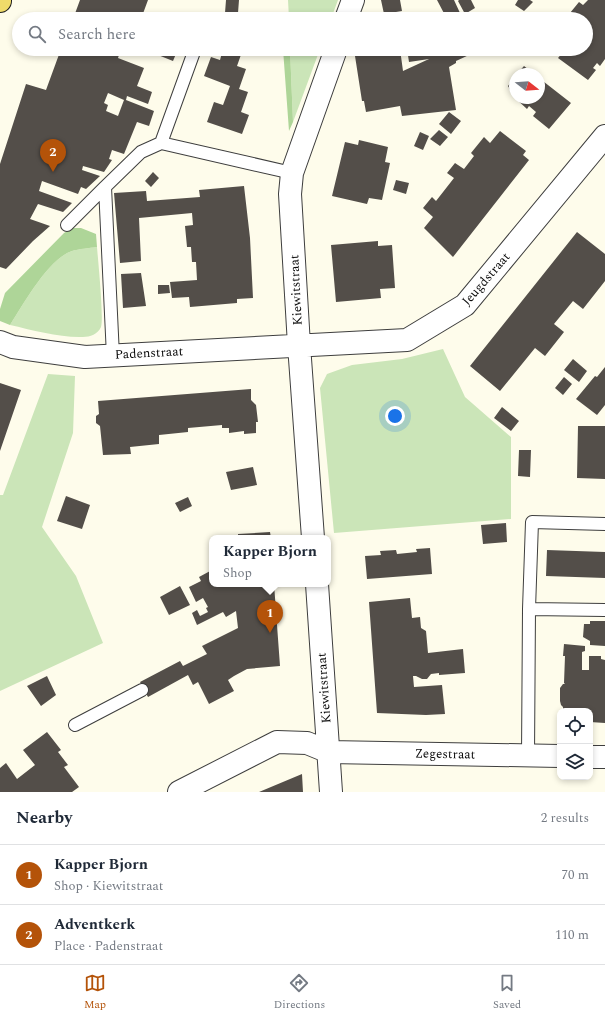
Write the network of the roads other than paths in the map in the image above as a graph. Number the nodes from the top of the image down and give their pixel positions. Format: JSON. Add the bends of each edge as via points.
{"nodes":[{"id":1,"x":353,"y":0,"type":"edge"},
{"id":2,"x":349,"y":12,"type":"edge"},
{"id":3,"x":192,"y":56,"type":"edge"},
{"id":4,"x":334,"y":56,"type":"edge"},
{"id":5,"x":605,"y":136,"type":"edge"},
{"id":6,"x":161,"y":143,"type":"junction"},
{"id":7,"x":292,"y":173,"type":"junction"},
{"id":8,"x":105,"y":187,"type":"junction"},
{"id":9,"x":67,"y":225,"type":"dead end"},
{"id":10,"x":0,"y":342,"type":"edge"},
{"id":11,"x":299,"y":345,"type":"junction"},
{"id":12,"x":114,"y":356,"type":"junction"},
{"id":13,"x":605,"y":524,"type":"edge"},
{"id":14,"x":313,"y":535,"type":"edge"},
{"id":15,"x":316,"y":587,"type":"edge"},
{"id":16,"x":529,"y":609,"type":"junction"},
{"id":17,"x":605,"y":610,"type":"edge"},
{"id":18,"x":142,"y":690,"type":"dead end"},
{"id":19,"x":75,"y":725,"type":"dead end"},
{"id":20,"x":329,"y":752,"type":"junction"},
{"id":21,"x":528,"y":755,"type":"junction"},
{"id":22,"x":557,"y":756,"type":"edge"},
{"id":23,"x":593,"y":757,"type":"edge"},
{"id":24,"x":605,"y":757,"type":"edge"},
{"id":25,"x":183,"y":791,"type":"edge"},
{"id":26,"x":331,"y":792,"type":"edge"}],
"edges":[{"from":1,"to":2,"type":"street"},
{"from":3,"to":6,"type":"lane"},
{"from":4,"to":7,"type":"street","name":"Kiewitstraat"},
{"from":5,"to":11,"type":"street","name":"Jeugdstraat","via":[[465,305],[407,340]]},
{"from":6,"to":7,"type":"lane"},
{"from":6,"to":8,"type":"lane","via":[[141,152]]},
{"from":7,"to":11,"type":"street","name":"Kiewitstraat","via":[[290,194]]},
{"from":8,"to":9,"type":"lane"},
{"from":8,"to":12,"type":"lane"},
{"from":10,"to":12,"type":"street","name":"Padenstraat","via":[[13,347],[77,356]]},
{"from":11,"to":12,"type":"street","name":"Padenstraat"},
{"from":11,"to":14,"type":"street","name":"Kiewitstraat"},
{"from":13,"to":16,"type":"lane","via":[[532,522]]},
{"from":15,"to":20,"type":"street","name":"Kiewitstraat"},
{"from":16,"to":17,"type":"lane"},
{"from":16,"to":21,"type":"lane"},
{"from":18,"to":19,"type":"lane"},
{"from":20,"to":21,"type":"street","name":"Zegestraat"},
{"from":20,"to":25,"type":"street","via":[[307,743],[277,742]]},
{"from":20,"to":26,"type":"street","name":"Kiewitstraat"},
{"from":21,"to":22,"type":"street","name":"Zegestraat"},
{"from":23,"to":24,"type":"street"}]}
